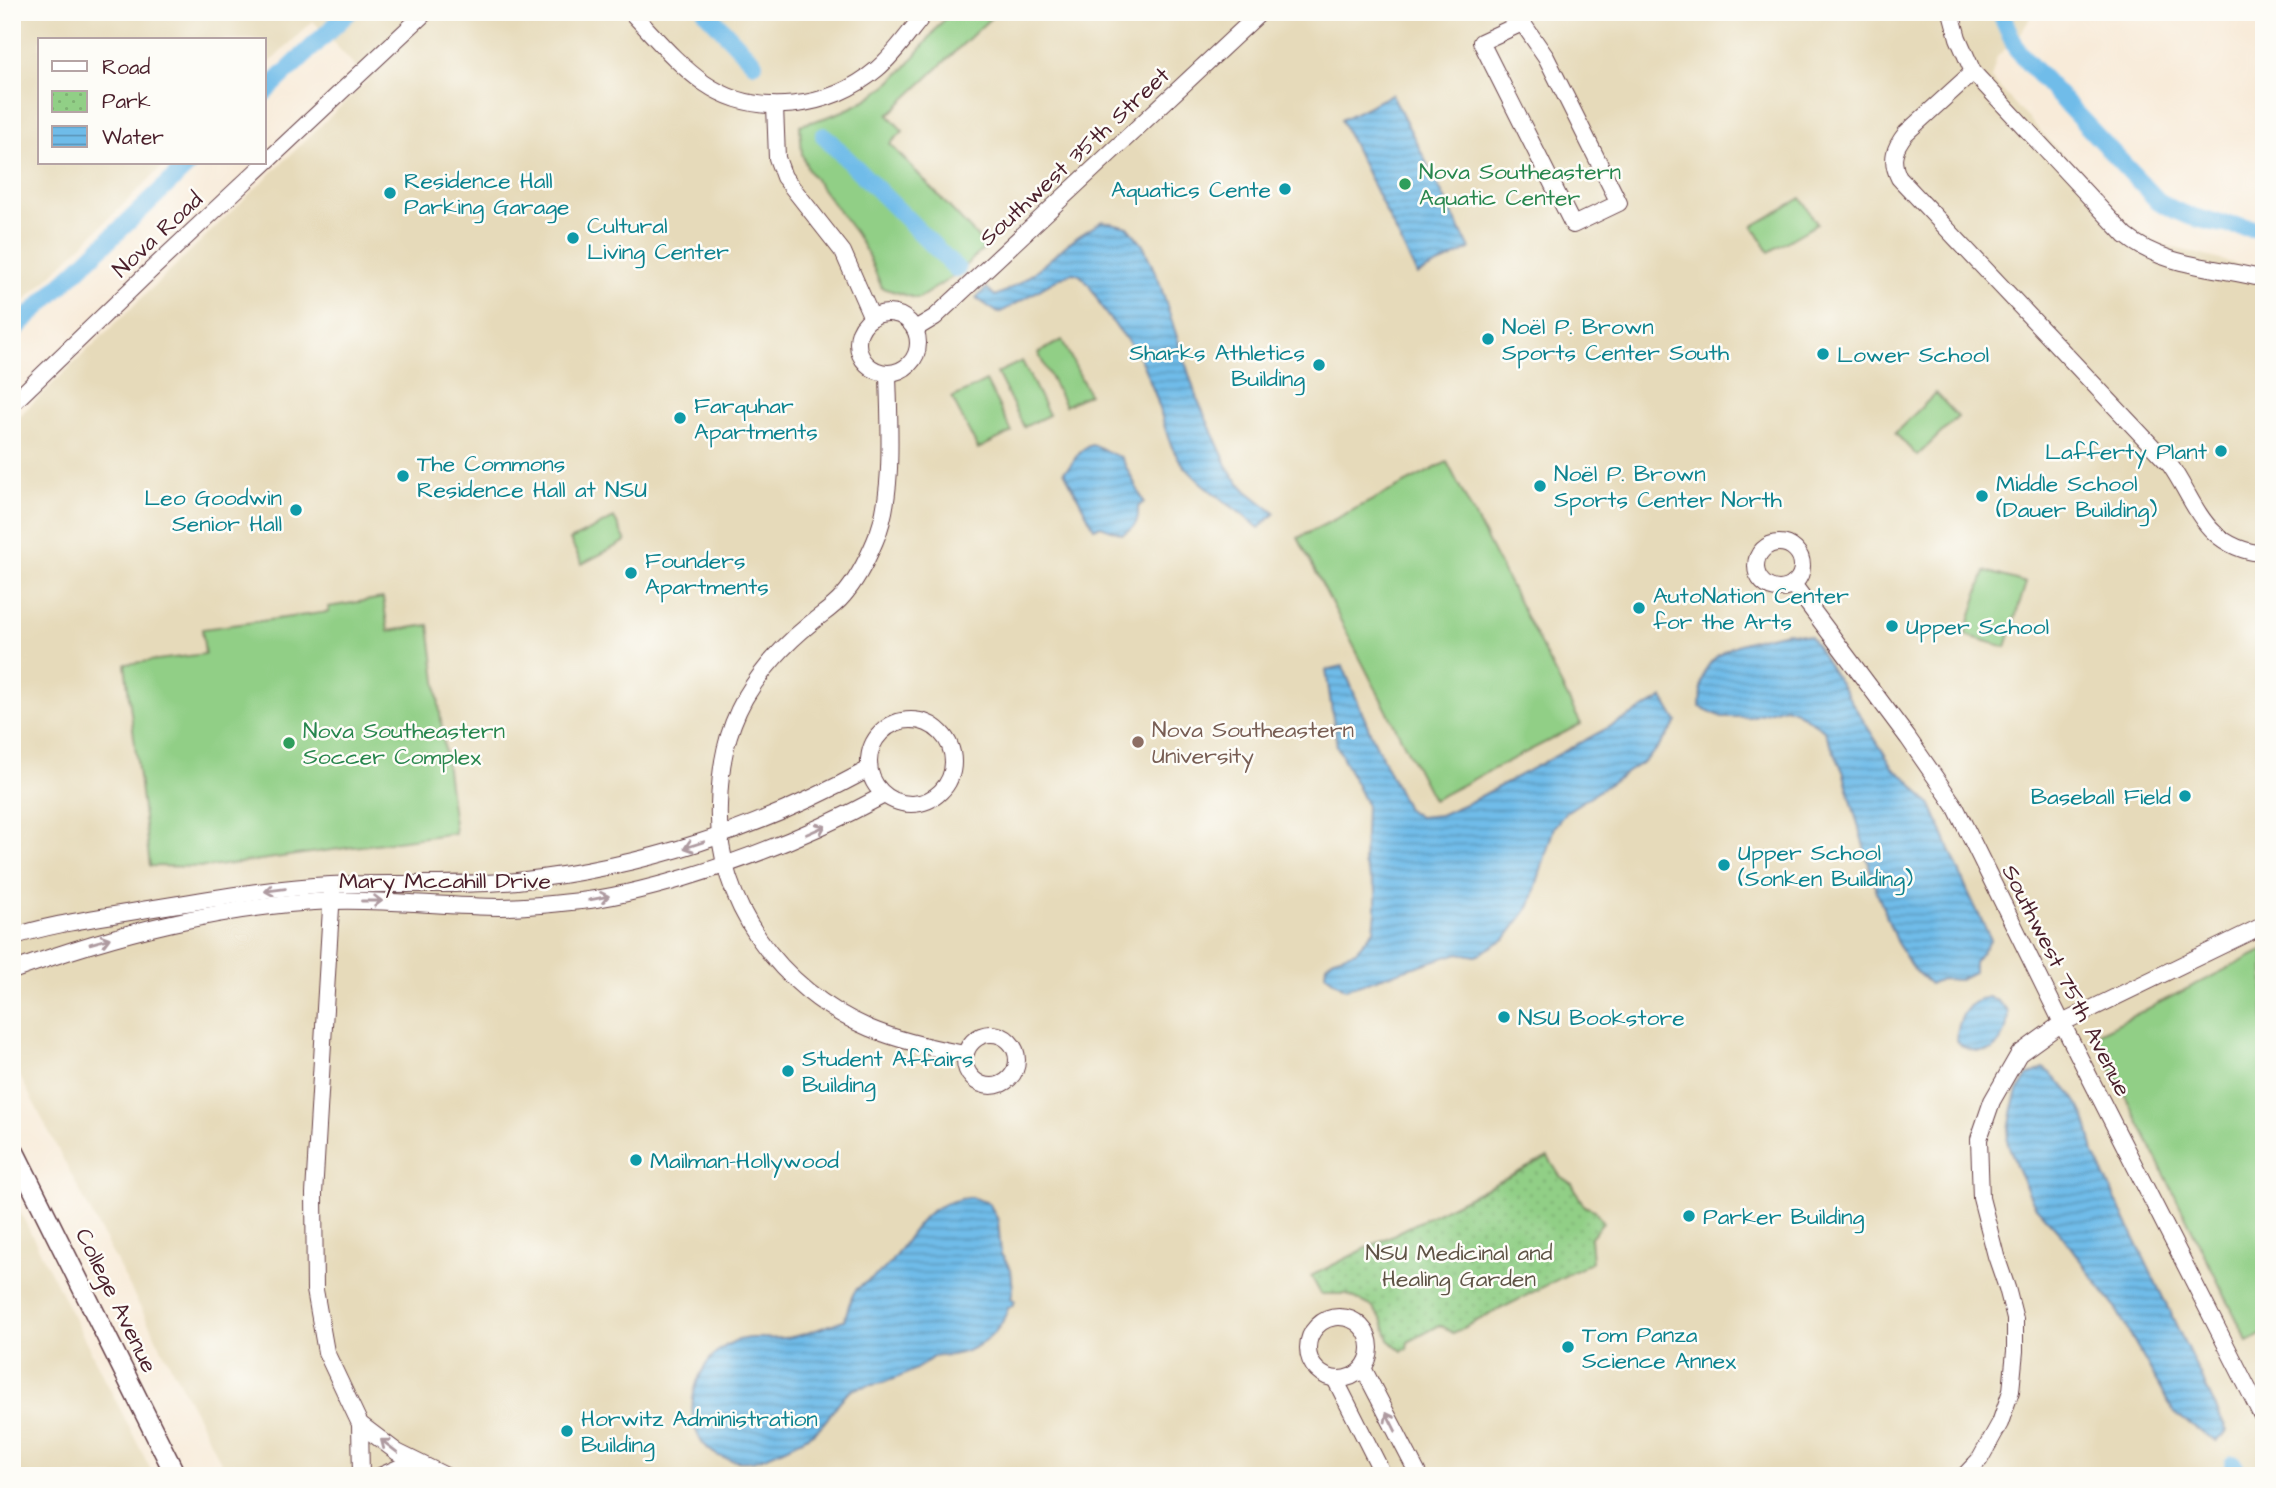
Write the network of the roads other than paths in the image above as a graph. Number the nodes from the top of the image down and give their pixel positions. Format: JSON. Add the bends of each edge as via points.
{"nodes":[{"id":1,"x":426,"y":12,"type":"edge"},
{"id":2,"x":631,"y":12,"type":"edge"},
{"id":3,"x":926,"y":12,"type":"edge"},
{"id":4,"x":1261,"y":12,"type":"edge"},
{"id":5,"x":1951,"y":12,"type":"edge"},
{"id":6,"x":1519,"y":18,"type":"edge"},
{"id":7,"x":1973,"y":72,"type":"junction"},
{"id":8,"x":775,"y":106,"type":"junction"},
{"id":9,"x":266,"y":162,"type":"edge"},
{"id":10,"x":264,"y":164,"type":"edge"},
{"id":11,"x":2264,"y":279,"type":"edge"},
{"id":12,"x":872,"y":318,"type":"junction"},
{"id":13,"x":915,"y":329,"type":"junction"},
{"id":14,"x":888,"y":373,"type":"junction"},
{"id":15,"x":12,"y":404,"type":"edge"},
{"id":16,"x":2264,"y":554,"type":"edge"},
{"id":17,"x":1793,"y":583,"type":"dead end"},
{"id":18,"x":869,"y":769,"type":"junction"},
{"id":19,"x":884,"y":795,"type":"junction"},
{"id":20,"x":718,"y":837,"type":"junction"},
{"id":21,"x":725,"y":866,"type":"junction"},
{"id":22,"x":332,"y":893,"type":"junction"},
{"id":23,"x":70,"y":922,"type":"junction"},
{"id":24,"x":2264,"y":925,"type":"edge"},
{"id":25,"x":12,"y":937,"type":"edge"},
{"id":26,"x":74,"y":948,"type":"junction"},
{"id":27,"x":12,"y":971,"type":"edge"},
{"id":28,"x":2062,"y":1023,"type":"junction"},
{"id":29,"x":965,"y":1054,"type":"dead end"},
{"id":30,"x":12,"y":1147,"type":"edge"},
{"id":31,"x":1363,"y":1368,"type":"junction"},
{"id":32,"x":1335,"y":1379,"type":"junction"},
{"id":33,"x":2264,"y":1420,"type":"edge"},
{"id":34,"x":360,"y":1424,"type":"junction"},
{"id":35,"x":419,"y":1464,"type":"junction"},
{"id":36,"x":176,"y":1476,"type":"edge"},
{"id":37,"x":360,"y":1476,"type":"edge"},
{"id":38,"x":380,"y":1476,"type":"edge"},
{"id":39,"x":446,"y":1476,"type":"edge"},
{"id":40,"x":1384,"y":1476,"type":"edge"},
{"id":41,"x":1419,"y":1476,"type":"edge"},
{"id":42,"x":1964,"y":1476,"type":"edge"}],
"edges":[{"from":1,"to":9,"type":"street","name":"Nova Road"},
{"from":2,"to":8,"type":"street","via":[[706,84],[738,100]]},
{"from":3,"to":8,"type":"street","via":[[878,69],[854,86],[822,99]]},
{"from":4,"to":13,"type":"street","name":"Southwest 35th Street","via":[[935,317]]},
{"from":5,"to":7,"type":"street"},
{"from":6,"to":6,"type":"street","via":[[1481,43],[1573,225],[1619,203],[1546,57]]},
{"from":7,"to":11,"type":"street","via":[[2136,243],[2169,259]]},
{"from":7,"to":16,"type":"street","via":[[1899,142],[1893,161],[1899,178],[2170,465],[2198,516],[2215,534],[2252,553]]},
{"from":8,"to":12,"type":"street","via":[[777,158],[784,177],[843,252]]},
{"from":10,"to":15,"type":"street","name":"Nova Road"},
{"from":12,"to":13,"type":"street","via":[[891,313]]},
{"from":12,"to":14,"type":"street","via":[[860,332],[859,351],[870,367]]},
{"from":13,"to":14,"type":"street","via":[[918,349],[914,359]]},
{"from":14,"to":20,"type":"street","via":[[888,473],[877,538],[845,594],[778,653],[740,707],[724,751]]},
{"from":17,"to":28,"type":"street","name":"Southwest 75th Avenue","via":[[1955,806]]},
{"from":18,"to":19,"type":"street"},
{"from":18,"to":19,"type":"street","via":[[869,756],[880,733],[903,720],[929,723],[948,740],[953,766],[950,778],[934,798],[909,804]]},
{"from":18,"to":20,"type":"street","name":"Mary Mccahill Drive"},
{"from":21,"to":19,"type":"street","name":"Mary Mccahill Drive","one_way":true,"via":[[824,826]]},
{"from":20,"to":21,"type":"street"},
{"from":20,"to":22,"type":"street","name":"Mary Mccahill Drive","one_way":true,"via":[[611,867],[517,881]]},
{"from":22,"to":21,"type":"street","name":"Mary Mccahill Drive","one_way":true,"via":[[500,907],[543,905],[645,889]]},
{"from":21,"to":29,"type":"street","via":[[758,940],[799,983],[866,1027]]},
{"from":22,"to":23,"type":"street","name":"Mary Mccahill Drive","one_way":true,"via":[[275,890]]},
{"from":26,"to":22,"type":"street","name":"Mary Mccahill Drive","one_way":true,"via":[[144,928]]},
{"from":22,"to":34,"type":"street","via":[[314,1194],[315,1290],[326,1352]]},
{"from":23,"to":25,"type":"street","name":"Mary Mccahill Drive"},
{"from":23,"to":26,"type":"street"},
{"from":24,"to":28,"type":"street"},
{"from":26,"to":27,"type":"street","name":"Mary Mccahill Drive"},
{"from":28,"to":33,"type":"street","name":"Southwest 75th Avenue"},
{"from":28,"to":42,"type":"street","via":[[2019,1054],[1992,1101],[1979,1139],[1981,1198],[2015,1319],[2015,1351],[2011,1391],[2000,1423],[1980,1460]]},
{"from":30,"to":36,"type":"street","name":"College Avenue"},
{"from":31,"to":32,"type":"street"},
{"from":31,"to":32,"type":"street","via":[[1370,1347],[1363,1327],[1333,1317],[1310,1335],[1308,1354],[1318,1371]]},
{"from":41,"to":31,"type":"street","one_way":true},
{"from":32,"to":40,"type":"street"},
{"from":35,"to":34,"type":"street","one_way":true},
{"from":34,"to":37,"type":"street"},
{"from":35,"to":38,"type":"street"},
{"from":35,"to":39,"type":"street"}]}
